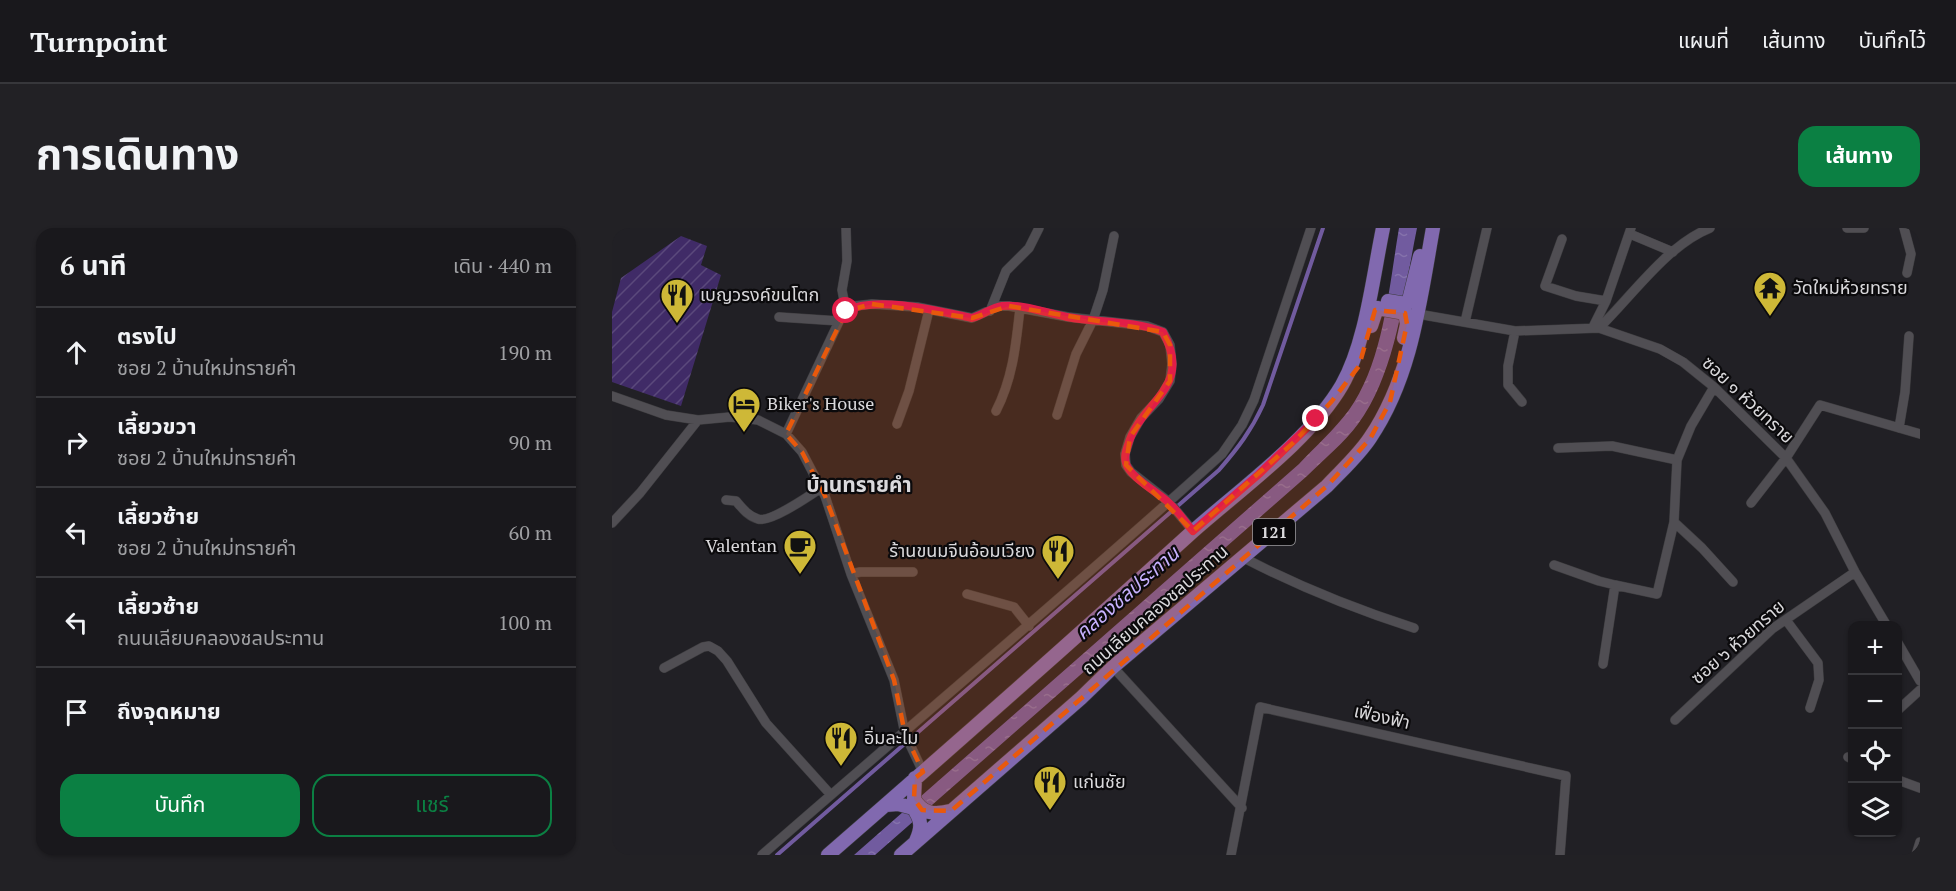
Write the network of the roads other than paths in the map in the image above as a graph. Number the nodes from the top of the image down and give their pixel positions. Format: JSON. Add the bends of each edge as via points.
{"nodes":[{"id":1,"x":846,"y":228,"type":"edge"},
{"id":2,"x":1040,"y":228,"type":"edge"},
{"id":3,"x":1311,"y":228,"type":"edge"},
{"id":4,"x":1385,"y":228,"type":"edge"},
{"id":5,"x":1431,"y":228,"type":"edge"},
{"id":6,"x":1487,"y":228,"type":"edge"},
{"id":7,"x":1710,"y":228,"type":"edge"},
{"id":8,"x":1847,"y":228,"type":"edge"},
{"id":9,"x":1863,"y":228,"type":"edge"},
{"id":10,"x":1904,"y":228,"type":"edge"},
{"id":11,"x":1630,"y":231,"type":"edge"},
{"id":12,"x":1114,"y":236,"type":"dead end"},
{"id":13,"x":1562,"y":239,"type":"dead end"},
{"id":14,"x":1673,"y":252,"type":"junction"},
{"id":15,"x":1907,"y":273,"type":"dead end"},
{"id":16,"x":1606,"y":301,"type":"junction"},
{"id":17,"x":1378,"y":304,"type":"junction"},
{"id":18,"x":1020,"y":308,"type":"junction"},
{"id":19,"x":929,"y":309,"type":"junction"},
{"id":20,"x":1409,"y":310,"type":"junction"},
{"id":21,"x":846,"y":311,"type":"junction"},
{"id":22,"x":990,"y":311,"type":"junction"},
{"id":23,"x":779,"y":316,"type":"dead end"},
{"id":24,"x":1093,"y":320,"type":"junction"},
{"id":25,"x":839,"y":321,"type":"junction"},
{"id":26,"x":1465,"y":322,"type":"junction"},
{"id":27,"x":1596,"y":327,"type":"junction"},
{"id":28,"x":1515,"y":331,"type":"junction"},
{"id":29,"x":1909,"y":336,"type":"dead end"},
{"id":30,"x":1343,"y":383,"type":"junction"},
{"id":31,"x":1714,"y":387,"type":"junction"},
{"id":32,"x":612,"y":396,"type":"edge"},
{"id":33,"x":1522,"y":402,"type":"dead end"},
{"id":34,"x":996,"y":411,"type":"dead end"},
{"id":35,"x":1057,"y":414,"type":"dead end"},
{"id":36,"x":698,"y":420,"type":"junction"},
{"id":37,"x":897,"y":424,"type":"dead end"},
{"id":38,"x":1899,"y":428,"type":"junction"},
{"id":39,"x":786,"y":434,"type":"junction"},
{"id":40,"x":1920,"y":434,"type":"edge"},
{"id":41,"x":1558,"y":448,"type":"dead end"},
{"id":42,"x":1786,"y":458,"type":"junction"},
{"id":43,"x":1677,"y":460,"type":"junction"},
{"id":44,"x":822,"y":488,"type":"junction"},
{"id":45,"x":726,"y":500,"type":"dead end"},
{"id":46,"x":1751,"y":503,"type":"dead end"},
{"id":47,"x":1170,"y":504,"type":"junction"},
{"id":48,"x":1674,"y":522,"type":"junction"},
{"id":49,"x":612,"y":523,"type":"edge"},
{"id":50,"x":1193,"y":531,"type":"junction"},
{"id":51,"x":1244,"y":558,"type":"junction"},
{"id":52,"x":1554,"y":565,"type":"dead end"},
{"id":53,"x":913,"y":572,"type":"dead end"},
{"id":54,"x":1856,"y":572,"type":"junction"},
{"id":55,"x":851,"y":574,"type":"junction"},
{"id":56,"x":1733,"y":582,"type":"dead end"},
{"id":57,"x":1615,"y":585,"type":"junction"},
{"id":58,"x":968,"y":594,"type":"dead end"},
{"id":59,"x":1786,"y":620,"type":"junction"},
{"id":60,"x":1884,"y":621,"type":"edge"},
{"id":61,"x":1029,"y":626,"type":"junction"},
{"id":62,"x":1413,"y":628,"type":"dead end"},
{"id":63,"x":1902,"y":650,"type":"edge"},
{"id":64,"x":1603,"y":664,"type":"dead end"},
{"id":65,"x":664,"y":668,"type":"dead end"},
{"id":66,"x":1113,"y":668,"type":"junction"},
{"id":67,"x":1920,"y":681,"type":"edge"},
{"id":68,"x":1920,"y":690,"type":"edge"},
{"id":69,"x":1902,"y":706,"type":"edge"},
{"id":70,"x":1810,"y":708,"type":"dead end"},
{"id":71,"x":1675,"y":720,"type":"dead end"},
{"id":72,"x":905,"y":732,"type":"junction"},
{"id":73,"x":917,"y":780,"type":"junction"},
{"id":74,"x":1902,"y":781,"type":"edge"},
{"id":75,"x":1920,"y":788,"type":"edge"},
{"id":76,"x":831,"y":795,"type":"junction"},
{"id":77,"x":892,"y":805,"type":"junction"},
{"id":78,"x":1242,"y":807,"type":"junction"},
{"id":79,"x":944,"y":812,"type":"junction"},
{"id":80,"x":1920,"y":842,"type":"edge"},
{"id":81,"x":908,"y":851,"type":"edge"},
{"id":82,"x":762,"y":855,"type":"edge"},
{"id":83,"x":828,"y":855,"type":"edge"},
{"id":84,"x":1231,"y":855,"type":"edge"},
{"id":85,"x":1560,"y":855,"type":"edge"},
{"id":86,"x":1916,"y":855,"type":"edge"}],
"edges":[{"from":1,"to":21,"type":"street","via":[[847,261],[842,290]]},
{"from":2,"to":22,"type":"street","via":[[1029,248],[1006,271]]},
{"from":3,"to":47,"type":"street","via":[[1254,400],[1242,425],[1222,454]]},
{"from":4,"to":17,"type":"main road"},
{"from":4,"to":30,"type":"main road","name":"ถนนเลียบคลองชลประทาน","via":[[1358,345]]},
{"from":5,"to":20,"type":"main road","name":"ถนนเลียบคลองชลประทาน","number":"121"},
{"from":6,"to":26,"type":"street"},
{"from":7,"to":14,"type":"street"},
{"from":8,"to":9,"type":"street"},
{"from":10,"to":15,"type":"street","via":[[1911,254]]},
{"from":11,"to":14,"type":"street"},
{"from":11,"to":16,"type":"street"},
{"from":12,"to":24,"type":"street"},
{"from":13,"to":16,"type":"street","via":[[1545,286]]},
{"from":14,"to":27,"type":"street"},
{"from":16,"to":27,"type":"street"},
{"from":17,"to":20,"type":"main road"},
{"from":17,"to":30,"type":"main road","via":[[1359,366]]},
{"from":18,"to":22,"type":"street","via":[[999,306]]},
{"from":18,"to":24,"type":"street"},
{"from":18,"to":34,"type":"street","via":[[1015,356]]},
{"from":19,"to":21,"type":"street","via":[[872,304]]},
{"from":19,"to":22,"type":"street","via":[[972,318]]},
{"from":19,"to":37,"type":"street"},
{"from":20,"to":26,"type":"street","name":"ซอย ๑ ห้วยทราย"},
{"from":20,"to":51,"type":"main road","name":"ถนนเลียบคลองชลประทาน","number":"121","via":[[1407,359],[1370,439],[1327,486]]},
{"from":21,"to":25,"type":"street"},
{"from":23,"to":25,"type":"street"},
{"from":24,"to":35,"type":"street","via":[[1076,354]]},
{"from":24,"to":47,"type":"street","via":[[1147,326],[1163,332],[1170,345],[1170,381],[1141,417],[1125,454],[1131,472]]},
{"from":25,"to":39,"type":"street"},
{"from":26,"to":28,"type":"street","name":"ซอย ๑ ห้วยทราย"},
{"from":27,"to":28,"type":"street","name":"ซอย ๑ ห้วยทราย"},
{"from":27,"to":31,"type":"street","name":"ซอย ๑ ห้วยทราย","via":[[1660,349]]},
{"from":28,"to":33,"type":"street","via":[[1508,385]]},
{"from":29,"to":38,"type":"street"},
{"from":30,"to":50,"type":"main road","name":"ถนนเลียบคลองชลประทาน","via":[[1322,413],[1294,442]]},
{"from":31,"to":42,"type":"street","name":"ซอย ๑ ห้วยทราย"},
{"from":31,"to":43,"type":"street"},
{"from":32,"to":36,"type":"street","via":[[666,415]]},
{"from":36,"to":39,"type":"street","via":[[758,420]]},
{"from":36,"to":49,"type":"street"},
{"from":38,"to":40,"type":"street"},
{"from":38,"to":42,"type":"street","via":[[1820,405]]},
{"from":39,"to":44,"type":"street","via":[[802,452]]},
{"from":41,"to":43,"type":"street","via":[[1612,446]]},
{"from":42,"to":46,"type":"street"},
{"from":42,"to":54,"type":"street","name":"ซอย ๑ ห้วยทราย","via":[[1825,513]]},
{"from":43,"to":48,"type":"street"},
{"from":44,"to":45,"type":"street","via":[[760,520],[736,501]]},
{"from":44,"to":55,"type":"street"},
{"from":47,"to":50,"type":"street"},
{"from":47,"to":61,"type":"street"},
{"from":48,"to":56,"type":"street"},
{"from":48,"to":57,"type":"street","via":[[1657,594]]},
{"from":50,"to":73,"type":"main road","name":"ถนนเลียบคลองชลประทาน"},
{"from":51,"to":62,"type":"street","via":[[1358,609]]},
{"from":51,"to":66,"type":"main road","name":"ถนนเลียบคลองชลประทาน","number":"121"},
{"from":52,"to":57,"type":"street"},
{"from":53,"to":55,"type":"street"},
{"from":54,"to":59,"type":"street","name":"ซอย ๖ ห้วยทราย"},
{"from":54,"to":60,"type":"street","name":"ซอย ๑ ห้วยทราย"},
{"from":55,"to":72,"type":"street","via":[[894,680]]},
{"from":57,"to":64,"type":"street"},
{"from":58,"to":61,"type":"street","via":[[1014,607]]},
{"from":59,"to":70,"type":"street","via":[[1818,663],[1819,680]]},
{"from":59,"to":71,"type":"street","name":"ซอย ๖ ห้วยทราย"},
{"from":61,"to":72,"type":"street"},
{"from":63,"to":67,"type":"street"},
{"from":65,"to":76,"type":"street","via":[[703,647],[718,651],[766,723]]},
{"from":66,"to":78,"type":"street"},
{"from":66,"to":79,"type":"main road","name":"ถนนเลียบคลองชลประทาน","number":"121"},
{"from":68,"to":69,"type":"street"},
{"from":72,"to":73,"type":"street"},
{"from":72,"to":76,"type":"street"},
{"from":73,"to":77,"type":"main road","name":"ถนนเลียบคลองชลประทาน"},
{"from":73,"to":79,"type":"main road","via":[[914,799],[918,805],[927,812]]},
{"from":74,"to":75,"type":"street"},
{"from":76,"to":82,"type":"street"},
{"from":77,"to":81,"type":"main road","via":[[913,808],[920,821],[921,828]]},
{"from":77,"to":83,"type":"main road","name":"ถนนเลียบคลองชลประทาน"},
{"from":78,"to":84,"type":"street","name":"เฟื่องฟ้า"},
{"from":78,"to":85,"type":"street","name":"เฟื่องฟ้า","via":[[1260,707],[1566,776]]},
{"from":79,"to":81,"type":"main road","name":"ถนนเลียบคลองชลประทาน","number":"121"},
{"from":80,"to":86,"type":"street"}]}
